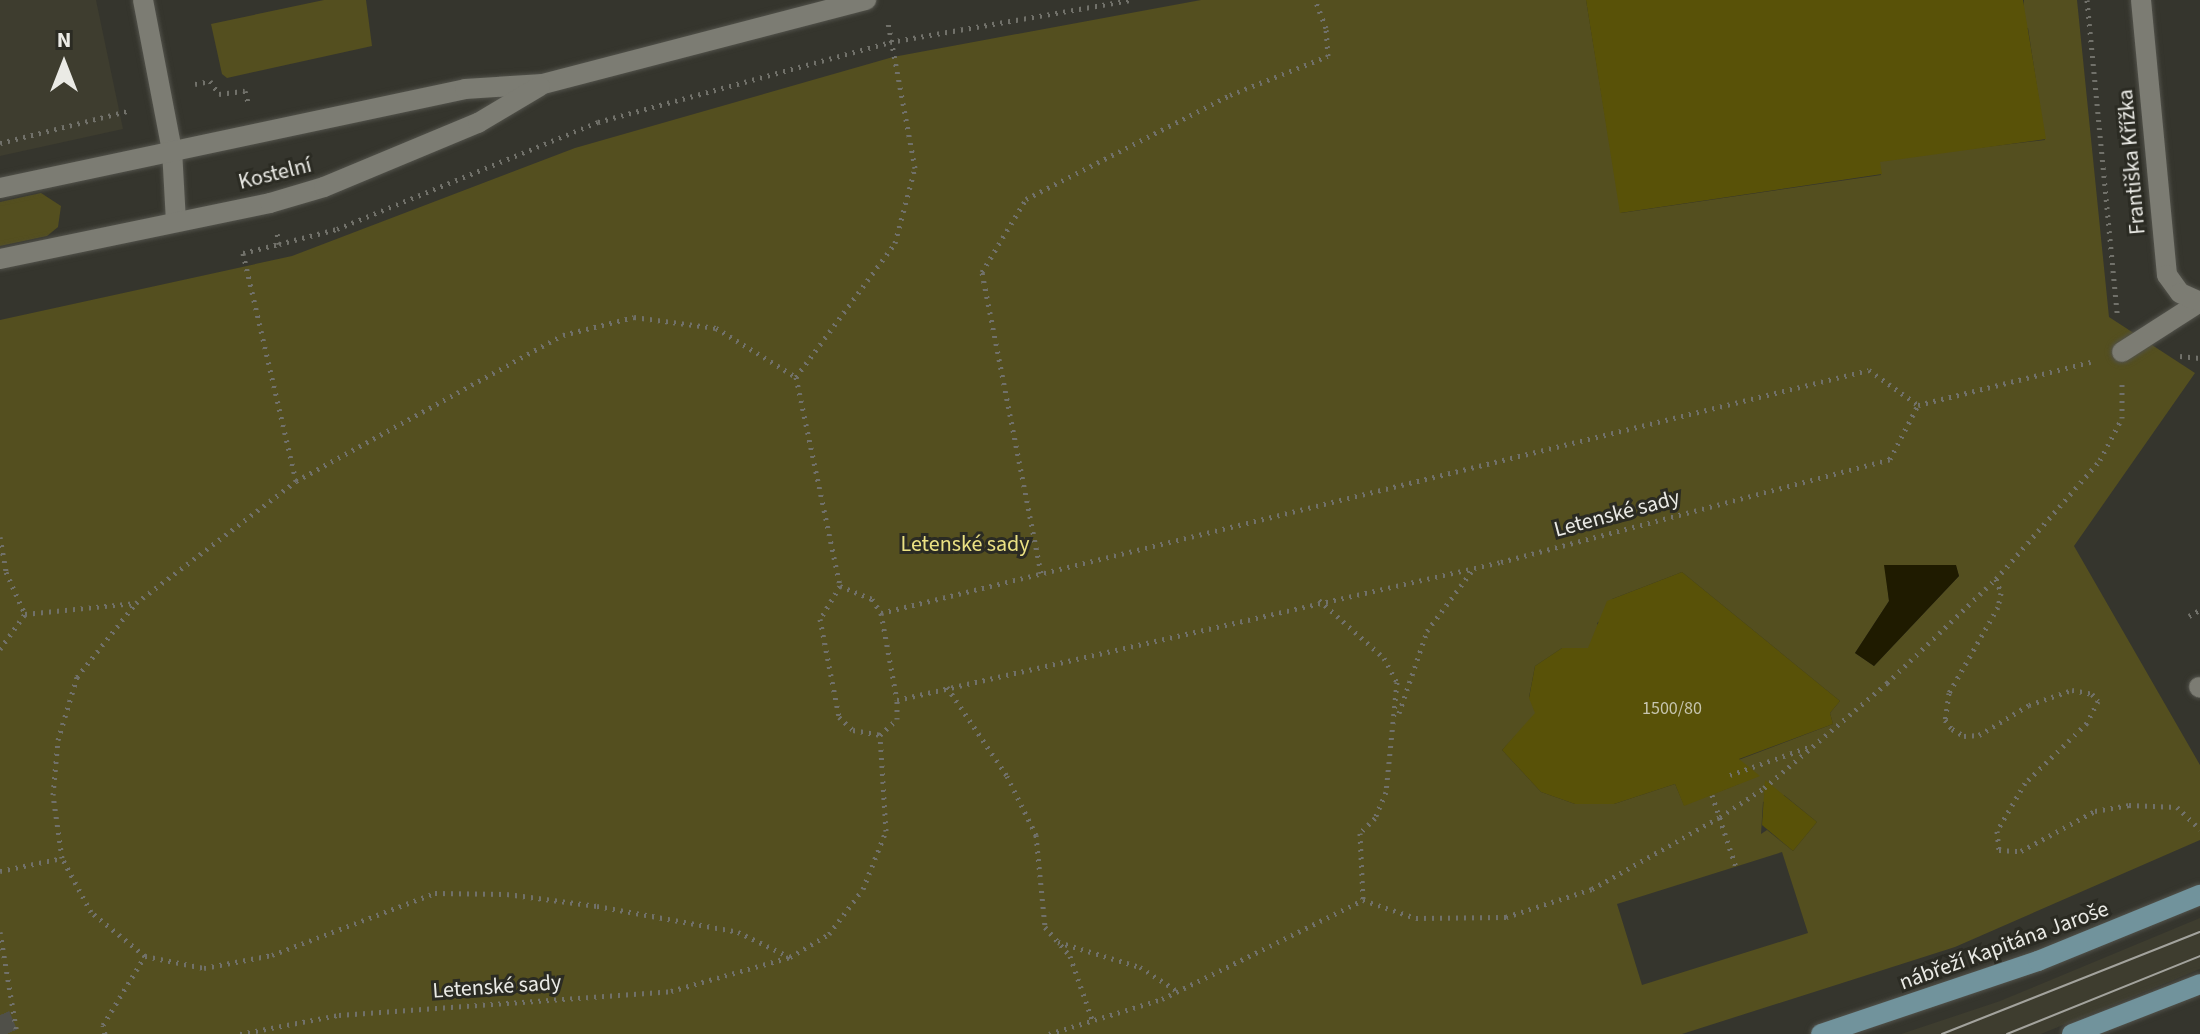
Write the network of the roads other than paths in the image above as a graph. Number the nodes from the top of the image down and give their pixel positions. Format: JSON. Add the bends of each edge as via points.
{"nodes":[{"id":1,"x":143,"y":0,"type":"edge"},
{"id":2,"x":866,"y":0,"type":"edge"},
{"id":3,"x":2141,"y":0,"type":"edge"},
{"id":4,"x":833,"y":4,"type":"edge"},
{"id":5,"x":543,"y":84,"type":"junction"},
{"id":6,"x":172,"y":150,"type":"junction"},
{"id":7,"x":0,"y":188,"type":"edge"},
{"id":8,"x":176,"y":222,"type":"junction"},
{"id":9,"x":0,"y":259,"type":"edge"},
{"id":10,"x":2200,"y":302,"type":"edge"},
{"id":11,"x":2122,"y":352,"type":"road end"},
{"id":12,"x":2200,"y":895,"type":"edge"},
{"id":13,"x":2200,"y":984,"type":"edge"},
{"id":14,"x":1821,"y":1034,"type":"edge"},
{"id":15,"x":2072,"y":1034,"type":"edge"}],
"edges":[{"from":1,"to":6,"type":"street"},
{"from":2,"to":4,"type":"street","name":"Kostelní"},
{"from":3,"to":10,"type":"street","name":"Františka Křížka","via":[[2167,275],[2180,293]]},
{"from":4,"to":5,"type":"street","name":"Kostelní"},
{"from":5,"to":6,"type":"street","name":"Kostelní","via":[[465,89]]},
{"from":5,"to":8,"type":"street","name":"Kostelní","via":[[478,123],[324,187]]},
{"from":6,"to":7,"type":"street","name":"Kostelní"},
{"from":6,"to":8,"type":"street"},
{"from":8,"to":9,"type":"street","name":"Kostelní"},
{"from":10,"to":11,"type":"street"},
{"from":12,"to":14,"type":"main road","name":"nábřeží Kapitána Jaroše","via":[[2038,961]]},
{"from":13,"to":15,"type":"main road"}]}
